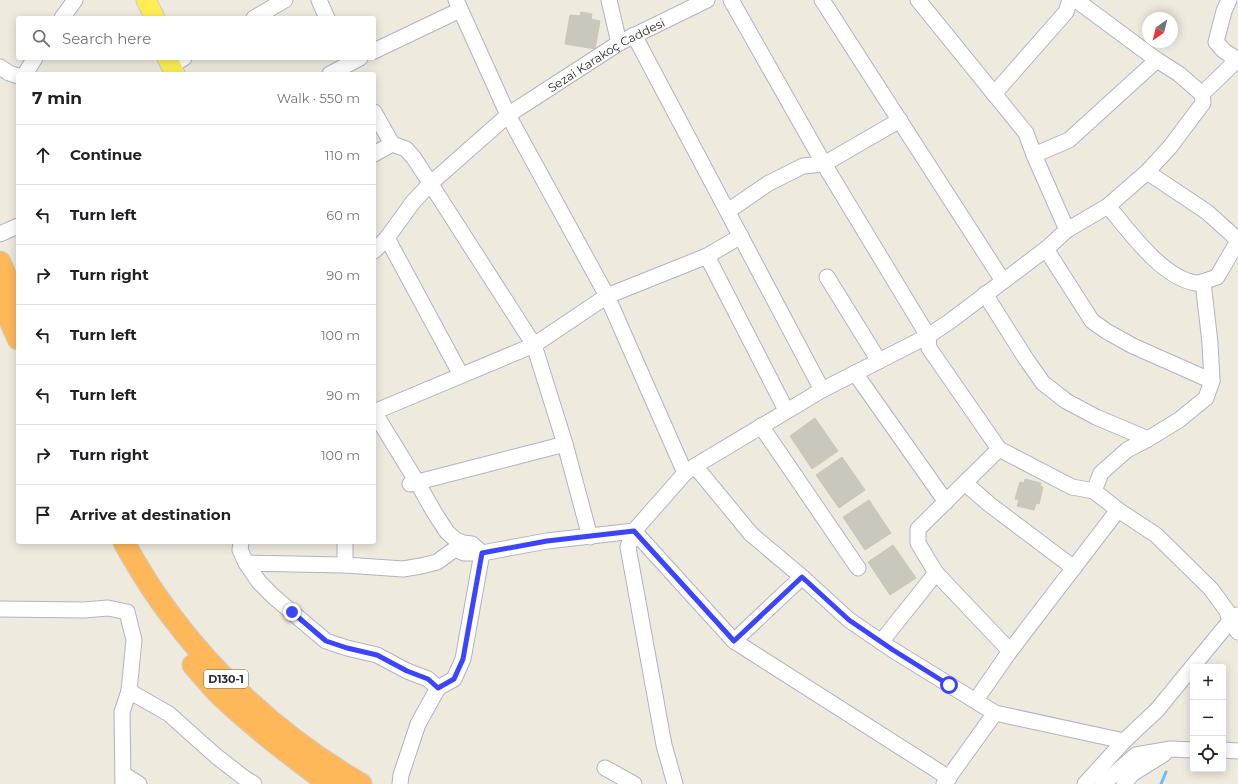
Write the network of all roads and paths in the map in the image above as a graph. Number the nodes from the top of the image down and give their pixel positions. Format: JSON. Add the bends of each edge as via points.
{"nodes":[{"id":1,"x":75,"y":0,"type":"edge"},
{"id":2,"x":138,"y":0,"type":"edge"},
{"id":3,"x":146,"y":0,"type":"edge"},
{"id":4,"x":285,"y":0,"type":"edge"},
{"id":5,"x":319,"y":0,"type":"edge"},
{"id":6,"x":609,"y":0,"type":"edge"},
{"id":7,"x":707,"y":0,"type":"edge"},
{"id":8,"x":731,"y":0,"type":"edge"},
{"id":9,"x":822,"y":0,"type":"edge"},
{"id":10,"x":918,"y":0,"type":"edge"},
{"id":11,"x":1070,"y":0,"type":"edge"},
{"id":12,"x":1076,"y":0,"type":"edge"},
{"id":13,"x":1229,"y":0,"type":"edge"},
{"id":14,"x":458,"y":5,"type":"edge"},
{"id":15,"x":63,"y":16,"type":"edge"},
{"id":16,"x":146,"y":16,"type":"edge"},
{"id":17,"x":154,"y":16,"type":"edge"},
{"id":18,"x":257,"y":16,"type":"edge"},
{"id":19,"x":326,"y":16,"type":"edge"},
{"id":20,"x":634,"y":35,"type":"junction"},
{"id":21,"x":619,"y":43,"type":"junction"},
{"id":22,"x":376,"y":50,"type":"edge"},
{"id":23,"x":34,"y":60,"type":"edge"},
{"id":24,"x":1157,"y":60,"type":"junction"},
{"id":25,"x":351,"y":64,"type":"edge"},
{"id":26,"x":1235,"y":65,"type":"edge"},
{"id":27,"x":0,"y":67,"type":"edge"},
{"id":28,"x":26,"y":72,"type":"edge"},
{"id":29,"x":334,"y":72,"type":"edge"},
{"id":30,"x":16,"y":75,"type":"edge"},
{"id":31,"x":994,"y":94,"type":"junction"},
{"id":32,"x":1202,"y":94,"type":"junction"},
{"id":33,"x":508,"y":115,"type":"junction"},
{"id":34,"x":376,"y":116,"type":"edge"},
{"id":35,"x":900,"y":120,"type":"junction"},
{"id":36,"x":392,"y":144,"type":"junction"},
{"id":37,"x":376,"y":153,"type":"edge"},
{"id":38,"x":1034,"y":155,"type":"junction"},
{"id":39,"x":824,"y":164,"type":"junction"},
{"id":40,"x":1147,"y":172,"type":"junction"},
{"id":41,"x":430,"y":184,"type":"junction"},
{"id":42,"x":1108,"y":206,"type":"junction"},
{"id":43,"x":728,"y":211,"type":"junction"},
{"id":44,"x":16,"y":227,"type":"edge"},
{"id":45,"x":1067,"y":230,"type":"junction"},
{"id":46,"x":0,"y":234,"type":"edge"},
{"id":47,"x":741,"y":236,"type":"junction"},
{"id":48,"x":387,"y":238,"type":"junction"},
{"id":49,"x":1238,"y":240,"type":"edge"},
{"id":50,"x":376,"y":249,"type":"edge"},
{"id":51,"x":1046,"y":249,"type":"junction"},
{"id":52,"x":707,"y":256,"type":"junction"},
{"id":53,"x":0,"y":262,"type":"edge"},
{"id":54,"x":827,"y":277,"type":"dead end"},
{"id":55,"x":1003,"y":281,"type":"junction"},
{"id":56,"x":1203,"y":282,"type":"junction"},
{"id":57,"x":985,"y":294,"type":"junction"},
{"id":58,"x":607,"y":296,"type":"junction"},
{"id":59,"x":0,"y":298,"type":"edge"},
{"id":60,"x":16,"y":299,"type":"edge"},
{"id":61,"x":16,"y":334,"type":"edge"},
{"id":62,"x":928,"y":336,"type":"junction"},
{"id":63,"x":534,"y":345,"type":"junction"},
{"id":64,"x":879,"y":361,"type":"junction"},
{"id":65,"x":855,"y":373,"type":"junction"},
{"id":66,"x":461,"y":375,"type":"junction"},
{"id":67,"x":1212,"y":381,"type":"junction"},
{"id":68,"x":822,"y":390,"type":"junction"},
{"id":69,"x":786,"y":410,"type":"junction"},
{"id":70,"x":376,"y":418,"type":"edge"},
{"id":71,"x":376,"y":422,"type":"edge"},
{"id":72,"x":761,"y":426,"type":"junction"},
{"id":73,"x":1148,"y":439,"type":"junction"},
{"id":74,"x":565,"y":444,"type":"junction"},
{"id":75,"x":999,"y":449,"type":"junction"},
{"id":76,"x":690,"y":470,"type":"junction"},
{"id":77,"x":414,"y":483,"type":"junction"},
{"id":78,"x":965,"y":483,"type":"junction"},
{"id":79,"x":1094,"y":491,"type":"junction"},
{"id":80,"x":946,"y":502,"type":"junction"},
{"id":81,"x":1118,"y":510,"type":"junction"},
{"id":82,"x":634,"y":531,"type":"junction"},
{"id":83,"x":590,"y":537,"type":"junction"},
{"id":84,"x":111,"y":544,"type":"edge"},
{"id":85,"x":125,"y":544,"type":"edge"},
{"id":86,"x":241,"y":544,"type":"edge"},
{"id":87,"x":346,"y":544,"type":"edge"},
{"id":88,"x":455,"y":549,"type":"junction"},
{"id":89,"x":482,"y":553,"type":"junction"},
{"id":90,"x":246,"y":563,"type":"junction"},
{"id":91,"x":345,"y":565,"type":"junction"},
{"id":92,"x":858,"y":568,"type":"dead end"},
{"id":93,"x":1074,"y":568,"type":"junction"},
{"id":94,"x":936,"y":573,"type":"junction"},
{"id":95,"x":802,"y":577,"type":"junction"},
{"id":96,"x":0,"y":609,"type":"edge"},
{"id":97,"x":1235,"y":623,"type":"edge"},
{"id":98,"x":734,"y":641,"type":"junction"},
{"id":99,"x":881,"y":642,"type":"junction"},
{"id":100,"x":1010,"y":651,"type":"junction"},
{"id":101,"x":438,"y":688,"type":"junction"},
{"id":102,"x":129,"y":690,"type":"junction"},
{"id":103,"x":976,"y":700,"type":"junction"},
{"id":104,"x":995,"y":713,"type":"junction"},
{"id":105,"x":1124,"y":740,"type":"junction"},
{"id":106,"x":1171,"y":749,"type":"junction"},
{"id":107,"x":1190,"y":750,"type":"edge"},
{"id":108,"x":1226,"y":750,"type":"edge"},
{"id":109,"x":1238,"y":751,"type":"edge"},
{"id":110,"x":605,"y":768,"type":"dead end"},
{"id":111,"x":123,"y":779,"type":"edge"},
{"id":112,"x":946,"y":781,"type":"edge"},
{"id":113,"x":139,"y":784,"type":"edge"},
{"id":114,"x":254,"y":784,"type":"edge"},
{"id":115,"x":329,"y":784,"type":"edge"},
{"id":116,"x":362,"y":784,"type":"edge"},
{"id":117,"x":400,"y":784,"type":"edge"},
{"id":118,"x":634,"y":784,"type":"edge"},
{"id":119,"x":675,"y":784,"type":"edge"},
{"id":120,"x":1085,"y":784,"type":"edge"},
{"id":121,"x":1103,"y":784,"type":"edge"},
{"id":122,"x":1124,"y":784,"type":"edge"}],
"edges":[{"from":1,"to":15,"type":"street"},
{"from":2,"to":16,"type":"main road"},
{"from":3,"to":17,"type":"main road"},
{"from":4,"to":18,"type":"street"},
{"from":5,"to":19,"type":"street"},
{"from":6,"to":21,"type":"street"},
{"from":7,"to":20,"type":"street","name":"Sezai Karakoç Caddesi"},
{"from":8,"to":39,"type":"street"},
{"from":9,"to":35,"type":"street"},
{"from":10,"to":31,"type":"street"},
{"from":11,"to":31,"type":"street","via":[[1066,12]]},
{"from":12,"to":24,"type":"street"},
{"from":13,"to":26,"type":"street","via":[[1216,42],[1232,56]]},
{"from":14,"to":22,"type":"street"},
{"from":14,"to":33,"type":"street"},
{"from":20,"to":21,"type":"street","name":"Sezai Karakoç Caddesi"},
{"from":20,"to":43,"type":"street"},
{"from":21,"to":33,"type":"street","name":"Sezai Karakoç Caddesi"},
{"from":23,"to":28,"type":"street"},
{"from":24,"to":32,"type":"street","via":[[1179,74]]},
{"from":24,"to":38,"type":"street","via":[[1069,140]]},
{"from":25,"to":29,"type":"street"},
{"from":26,"to":32,"type":"street"},
{"from":27,"to":30,"type":"street"},
{"from":31,"to":38,"type":"street","via":[[1026,133]]},
{"from":32,"to":40,"type":"street","via":[[1203,104]]},
{"from":33,"to":41,"type":"street","name":"Sezai Karakoç Caddesi"},
{"from":33,"to":58,"type":"street"},
{"from":34,"to":36,"type":"street"},
{"from":35,"to":39,"type":"street"},
{"from":35,"to":55,"type":"street"},
{"from":36,"to":37,"type":"street"},
{"from":36,"to":41,"type":"street","via":[[406,149]]},
{"from":38,"to":45,"type":"street"},
{"from":39,"to":43,"type":"street","via":[[802,166],[769,183]]},
{"from":39,"to":62,"type":"street"},
{"from":40,"to":42,"type":"street"},
{"from":40,"to":49,"type":"street","via":[[1207,212]]},
{"from":41,"to":48,"type":"street","name":"Sezai Karakoç Caddesi","via":[[413,202]]},
{"from":41,"to":63,"type":"street"},
{"from":42,"to":45,"type":"street"},
{"from":42,"to":56,"type":"street","via":[[1156,261],[1175,276],[1196,283]]},
{"from":43,"to":47,"type":"street"},
{"from":44,"to":46,"type":"street"},
{"from":45,"to":51,"type":"street"},
{"from":47,"to":52,"type":"street"},
{"from":47,"to":68,"type":"street"},
{"from":48,"to":50,"type":"street","name":"Sezai Karakoç Caddesi"},
{"from":48,"to":66,"type":"street"},
{"from":49,"to":56,"type":"street","via":[[1217,277]]},
{"from":51,"to":55,"type":"street"},
{"from":51,"to":67,"type":"street","via":[[1092,321],[1133,346]]},
{"from":52,"to":58,"type":"street"},
{"from":52,"to":69,"type":"street"},
{"from":53,"to":60,"type":"highway"},
{"from":54,"to":64,"type":"street"},
{"from":55,"to":57,"type":"street"},
{"from":56,"to":67,"type":"street"},
{"from":57,"to":62,"type":"street"},
{"from":57,"to":73,"type":"street","via":[[1043,383],[1066,401]]},
{"from":58,"to":63,"type":"street"},
{"from":58,"to":76,"type":"street"},
{"from":59,"to":61,"type":"highway"},
{"from":62,"to":64,"type":"street"},
{"from":62,"to":75,"type":"street","via":[[929,348]]},
{"from":63,"to":66,"type":"street"},
{"from":63,"to":74,"type":"street"},
{"from":64,"to":65,"type":"street"},
{"from":65,"to":68,"type":"street"},
{"from":65,"to":80,"type":"street"},
{"from":66,"to":70,"type":"street"},
{"from":67,"to":73,"type":"street","via":[[1206,398],[1179,420]]},
{"from":68,"to":69,"type":"street"},
{"from":69,"to":72,"type":"street"},
{"from":71,"to":77,"type":"street"},
{"from":72,"to":76,"type":"street"},
{"from":72,"to":92,"type":"street"},
{"from":73,"to":79,"type":"street","via":[[1127,450],[1101,473]]},
{"from":74,"to":77,"type":"street"},
{"from":74,"to":83,"type":"street"},
{"from":75,"to":78,"type":"street"},
{"from":75,"to":79,"type":"street","via":[[1072,487]]},
{"from":76,"to":82,"type":"street"},
{"from":76,"to":95,"type":"street","via":[[751,534]]},
{"from":77,"to":88,"type":"street","via":[[443,538]]},
{"from":77,"to":89,"type":"street","via":[[447,532],[456,540],[472,544]]},
{"from":78,"to":80,"type":"street"},
{"from":78,"to":93,"type":"street"},
{"from":79,"to":81,"type":"street"},
{"from":80,"to":94,"type":"street","via":[[918,529],[918,543]]},
{"from":81,"to":93,"type":"street"},
{"from":81,"to":97,"type":"street","via":[[1156,535],[1211,589]]},
{"from":82,"to":83,"type":"street"},
{"from":82,"to":98,"type":"street"},
{"from":82,"to":119,"type":"street","via":[[628,546],[664,745]]},
{"from":83,"to":89,"type":"street","via":[[547,541]]},
{"from":84,"to":115,"type":"highway","number":"D130-1","via":[[157,621],[223,698]]},
{"from":85,"to":116,"type":"highway","number":"D130-1","via":[[167,611],[212,666],[265,717],[316,756]]},
{"from":86,"to":90,"type":"street","via":[[240,550]]},
{"from":87,"to":91,"type":"street"},
{"from":88,"to":89,"type":"street","via":[[464,553]]},
{"from":88,"to":91,"type":"street","via":[[437,562],[403,569]]},
{"from":89,"to":101,"type":"street","via":[[463,659],[454,679]]},
{"from":90,"to":91,"type":"street"},
{"from":90,"to":101,"type":"street","via":[[274,598],[326,641],[377,655],[428,679]]},
{"from":93,"to":100,"type":"street"},
{"from":94,"to":99,"type":"street"},
{"from":94,"to":100,"type":"street"},
{"from":95,"to":98,"type":"street"},
{"from":95,"to":99,"type":"street","via":[[849,620]]},
{"from":96,"to":102,"type":"street","via":[[108,608],[127,612],[134,640]]},
{"from":97,"to":105,"type":"street","via":[[1157,710]]},
{"from":98,"to":112,"type":"street"},
{"from":99,"to":103,"type":"street"},
{"from":100,"to":103,"type":"street"},
{"from":101,"to":117,"type":"street","via":[[418,724]]},
{"from":102,"to":111,"type":"street","via":[[122,712]]},
{"from":102,"to":114,"type":"street","via":[[169,714],[216,756]]},
{"from":103,"to":104,"type":"street"},
{"from":104,"to":105,"type":"street"},
{"from":104,"to":112,"type":"street"},
{"from":105,"to":120,"type":"street"},
{"from":106,"to":107,"type":"street"},
{"from":106,"to":121,"type":"street","via":[[1136,755]]},
{"from":106,"to":122,"type":"street","via":[[1132,774]]},
{"from":108,"to":109,"type":"street"},
{"from":110,"to":118,"type":"street"},
{"from":111,"to":113,"type":"street"}]}
